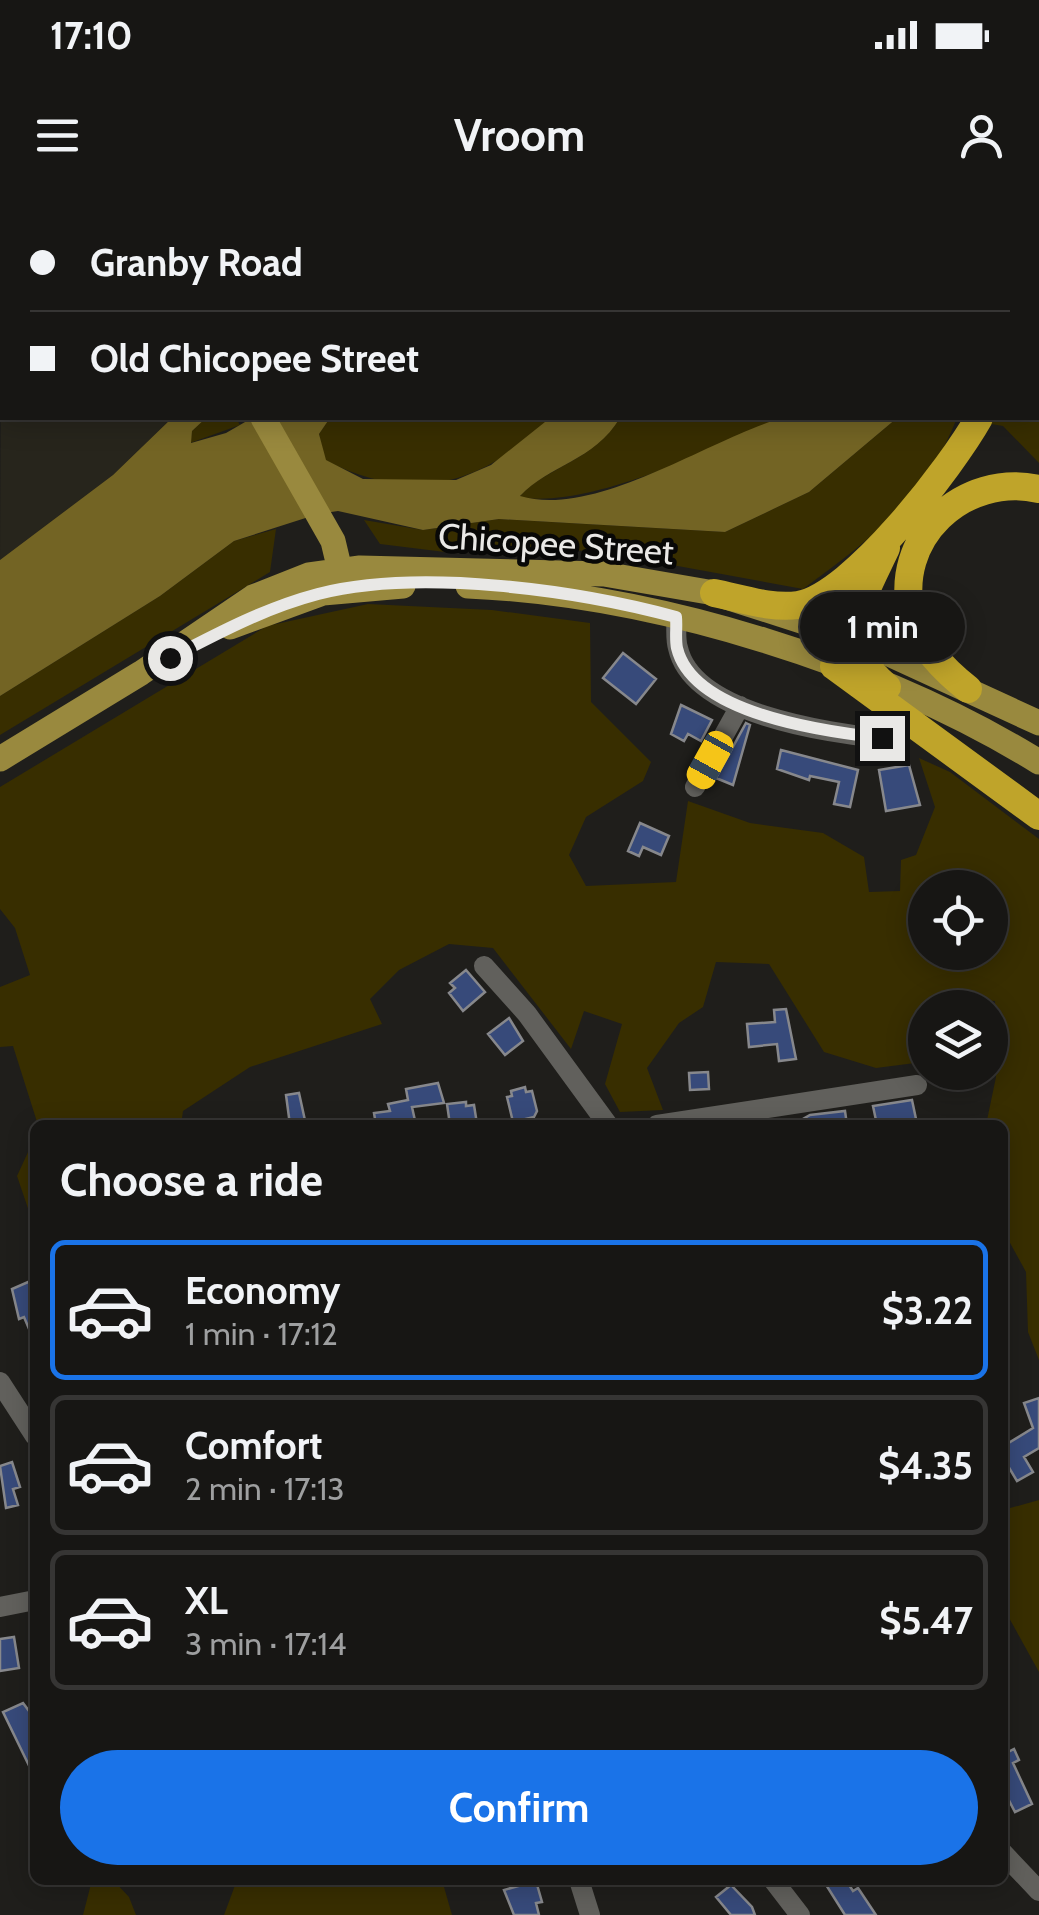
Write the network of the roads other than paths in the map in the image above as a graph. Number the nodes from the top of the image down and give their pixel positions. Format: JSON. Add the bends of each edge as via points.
{"nodes":[{"id":1,"x":264,"y":420,"type":"edge"},
{"id":2,"x":978,"y":420,"type":"edge"},
{"id":3,"x":1039,"y":489,"type":"edge"},
{"id":4,"x":895,"y":529,"type":"junction"},
{"id":5,"x":343,"y":579,"type":"junction"},
{"id":6,"x":714,"y":593,"type":"junction"},
{"id":7,"x":676,"y":617,"type":"junction"},
{"id":8,"x":861,"y":630,"type":"junction"},
{"id":9,"x":834,"y":666,"type":"junction"},
{"id":10,"x":890,"y":688,"type":"junction"},
{"id":11,"x":968,"y":689,"type":"junction"},
{"id":12,"x":740,"y":706,"type":"junction"},
{"id":13,"x":1039,"y":723,"type":"edge"},
{"id":14,"x":882,"y":738,"type":"dead end"},
{"id":15,"x":0,"y":759,"type":"edge"},
{"id":16,"x":1039,"y":762,"type":"edge"},
{"id":17,"x":695,"y":786,"type":"dead end"},
{"id":18,"x":1039,"y":816,"type":"edge"},
{"id":19,"x":484,"y":966,"type":"dead end"},
{"id":20,"x":908,"y":1086,"type":"edge"},
{"id":21,"x":604,"y":1120,"type":"edge"},
{"id":22,"x":690,"y":1120,"type":"edge"},
{"id":23,"x":0,"y":1382,"type":"edge"},
{"id":24,"x":30,"y":1428,"type":"edge"},
{"id":25,"x":30,"y":1602,"type":"edge"},
{"id":26,"x":0,"y":1607,"type":"edge"},
{"id":27,"x":1008,"y":1858,"type":"edge"},
{"id":28,"x":581,"y":1885,"type":"edge"},
{"id":29,"x":777,"y":1885,"type":"edge"},
{"id":30,"x":1039,"y":1891,"type":"edge"},
{"id":31,"x":590,"y":1915,"type":"edge"},
{"id":32,"x":800,"y":1915,"type":"edge"}],
"edges":[{"from":1,"to":5,"type":"main road","via":[[326,526]]},
{"from":2,"to":4,"type":"highway"},
{"from":3,"to":11,"type":"highway","via":[[1002,486],[966,496],[939,516],[918,546],[909,587],[912,616],[939,664]]},
{"from":4,"to":6,"type":"highway","via":[[845,580],[810,601],[780,606]]},
{"from":4,"to":8,"type":"highway","via":[[868,586]]},
{"from":5,"to":6,"type":"main road","name":"Chicopee Street","via":[[604,574]]},
{"from":5,"to":7,"type":"main road","name":"Chicopee Street","via":[[578,594]]},
{"from":5,"to":15,"type":"main road","via":[[309,575],[252,597]]},
{"from":6,"to":8,"type":"main road","name":"Chicopee Street"},
{"from":7,"to":9,"type":"main road","name":"Chicopee Street"},
{"from":7,"to":12,"type":"street","via":[[686,665],[702,684]]},
{"from":8,"to":10,"type":"highway","via":[[869,672]]},
{"from":8,"to":11,"type":"main road","name":"Chicopee Street"},
{"from":9,"to":10,"type":"main road","name":"Chicopee Street"},
{"from":9,"to":18,"type":"highway"},
{"from":10,"to":16,"type":"main road","name":"Chicopee Street"},
{"from":11,"to":13,"type":"main road","name":"Chicopee Street"},
{"from":12,"to":14,"type":"street","via":[[816,731]]},
{"from":12,"to":17,"type":"street"},
{"from":19,"to":21,"type":"street"},
{"from":20,"to":22,"type":"street"},
{"from":23,"to":24,"type":"street"},
{"from":25,"to":26,"type":"street"},
{"from":27,"to":30,"type":"street"},
{"from":28,"to":31,"type":"street"},
{"from":29,"to":32,"type":"street"}]}
